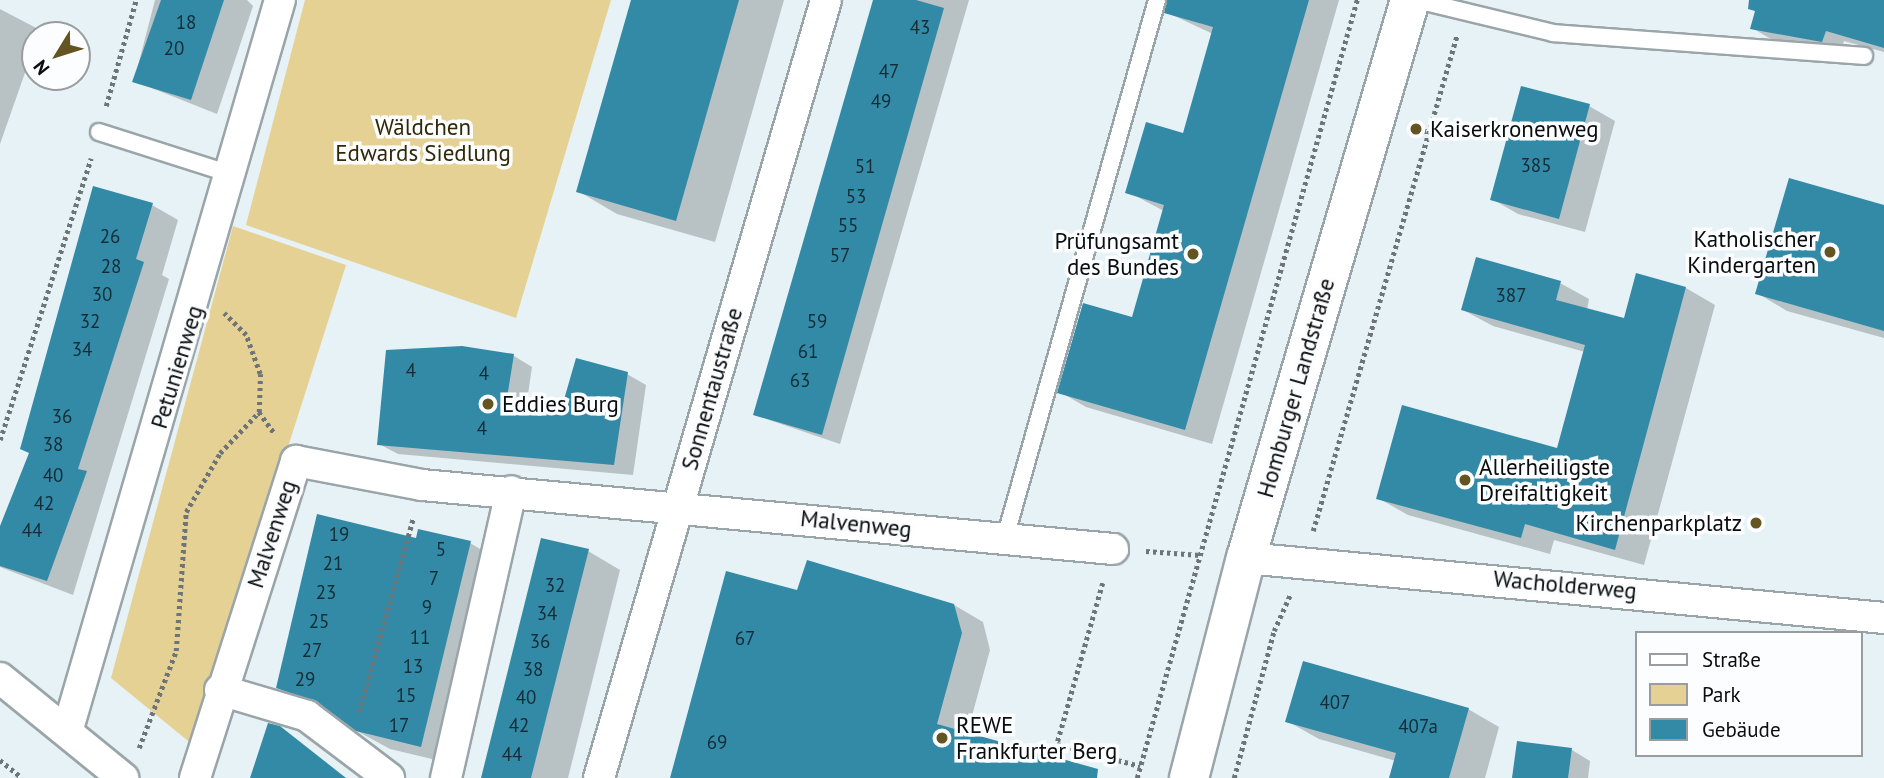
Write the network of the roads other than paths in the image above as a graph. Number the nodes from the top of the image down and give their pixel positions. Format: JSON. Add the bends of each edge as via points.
{"nodes":[{"id":1,"x":280,"y":0,"type":"edge"},
{"id":2,"x":826,"y":0,"type":"edge"},
{"id":3,"x":1157,"y":0,"type":"edge"},
{"id":4,"x":1410,"y":0,"type":"edge"},
{"id":5,"x":1417,"y":0,"type":"edge"},
{"id":6,"x":1864,"y":56,"type":"dead end"},
{"id":7,"x":99,"y":132,"type":"road end"},
{"id":8,"x":234,"y":175,"type":"junction"},
{"id":9,"x":511,"y":491,"type":"junction"},
{"id":10,"x":677,"y":506,"type":"junction"},
{"id":11,"x":1005,"y":538,"type":"junction"},
{"id":12,"x":1113,"y":549,"type":"road end"},
{"id":13,"x":1246,"y":558,"type":"junction"},
{"id":14,"x":1884,"y":618,"type":"edge"},
{"id":15,"x":0,"y":678,"type":"edge"},
{"id":16,"x":220,"y":690,"type":"junction"},
{"id":17,"x":67,"y":732,"type":"junction"},
{"id":18,"x":130,"y":765,"type":"edge"},
{"id":19,"x":195,"y":778,"type":"edge"},
{"id":20,"x":388,"y":778,"type":"edge"},
{"id":21,"x":446,"y":778,"type":"edge"},
{"id":22,"x":599,"y":778,"type":"edge"},
{"id":23,"x":1189,"y":778,"type":"edge"}],
"edges":[{"from":1,"to":8,"type":"street","name":"Petunienweg"},
{"from":2,"to":10,"type":"street","name":"Sonnentaustraße"},
{"from":3,"to":11,"type":"lane"},
{"from":4,"to":13,"type":"street","name":"Homburger Landstraße"},
{"from":5,"to":6,"type":"lane","via":[[1553,33]]},
{"from":7,"to":8,"type":"lane"},
{"from":8,"to":17,"type":"street","name":"Petunienweg"},
{"from":9,"to":10,"type":"street","name":"Malvenweg"},
{"from":9,"to":16,"type":"street","name":"Malvenweg","via":[[422,485],[296,461]]},
{"from":9,"to":21,"type":"street"},
{"from":10,"to":11,"type":"street","name":"Malvenweg"},
{"from":10,"to":22,"type":"street","name":"Sonnentaustraße"},
{"from":11,"to":12,"type":"street","name":"Malvenweg"},
{"from":13,"to":14,"type":"street","name":"Wacholderweg"},
{"from":13,"to":23,"type":"street","name":"Homburger Landstraße"},
{"from":15,"to":17,"type":"street"},
{"from":16,"to":19,"type":"street","name":"Malvenweg"},
{"from":16,"to":20,"type":"street","via":[[307,716]]},
{"from":17,"to":18,"type":"street"}]}
